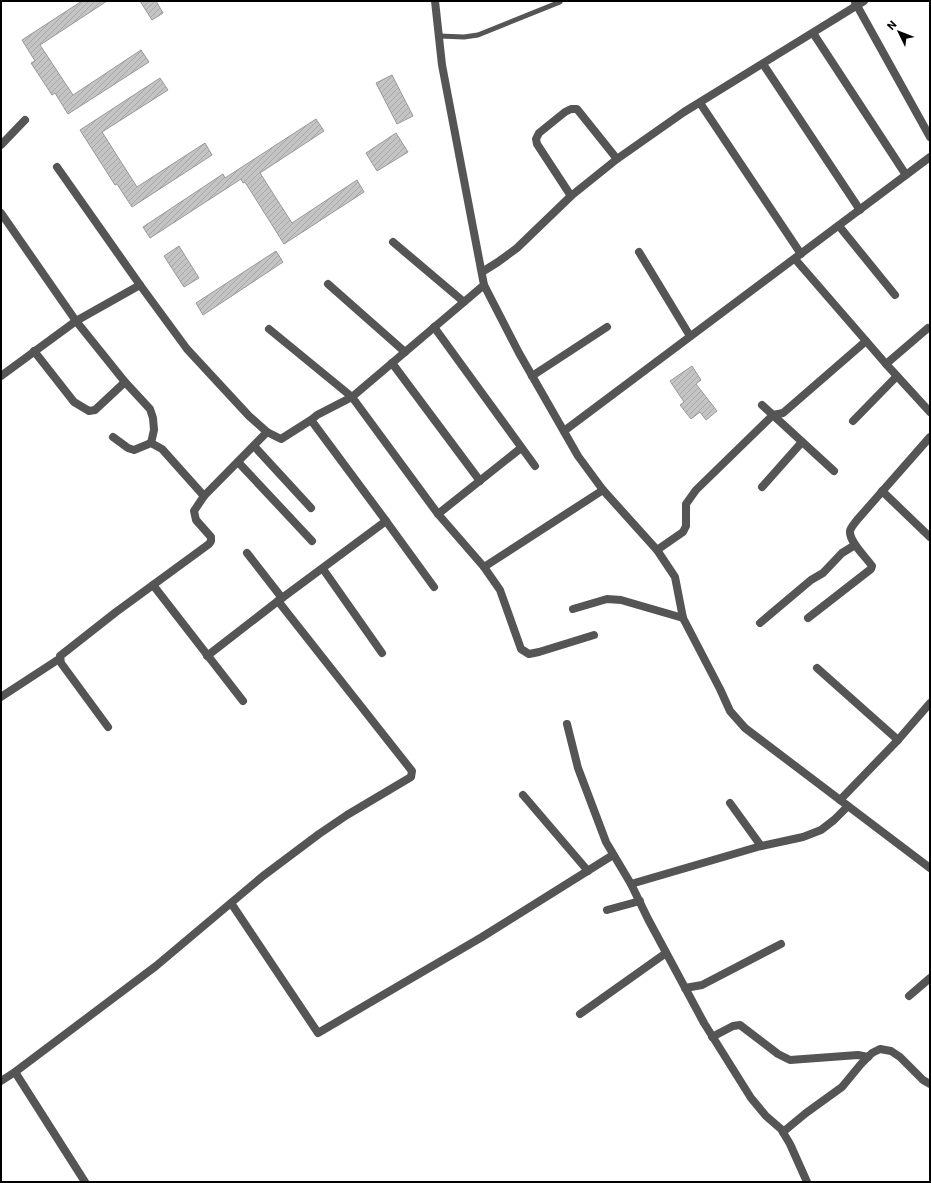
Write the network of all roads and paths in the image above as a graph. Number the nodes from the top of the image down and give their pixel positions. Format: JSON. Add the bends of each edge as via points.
{"nodes":[{"id":1,"x":435,"y":1,"type":"edge"},
{"id":2,"x":560,"y":2,"type":"dead end"},
{"id":3,"x":859,"y":2,"type":"edge"},
{"id":4,"x":813,"y":33,"type":"junction"},
{"id":5,"x":439,"y":36,"type":"junction"},
{"id":6,"x":763,"y":64,"type":"junction"},
{"id":7,"x":700,"y":103,"type":"junction"},
{"id":8,"x":25,"y":120,"type":"dead end"},
{"id":9,"x":930,"y":137,"type":"edge"},
{"id":10,"x":1,"y":145,"type":"edge"},
{"id":11,"x":930,"y":157,"type":"edge"},
{"id":12,"x":617,"y":159,"type":"junction"},
{"id":13,"x":57,"y":167,"type":"dead end"},
{"id":14,"x":906,"y":175,"type":"junction"},
{"id":15,"x":571,"y":196,"type":"junction"},
{"id":16,"x":860,"y":210,"type":"junction"},
{"id":17,"x":1,"y":213,"type":"edge"},
{"id":18,"x":838,"y":226,"type":"junction"},
{"id":19,"x":393,"y":242,"type":"dead end"},
{"id":20,"x":639,"y":252,"type":"dead end"},
{"id":21,"x":798,"y":256,"type":"junction"},
{"id":22,"x":482,"y":272,"type":"junction"},
{"id":23,"x":328,"y":284,"type":"dead end"},
{"id":24,"x":484,"y":284,"type":"junction"},
{"id":25,"x":140,"y":285,"type":"junction"},
{"id":26,"x":895,"y":295,"type":"dead end"},
{"id":27,"x":464,"y":302,"type":"junction"},
{"id":28,"x":76,"y":320,"type":"junction"},
{"id":29,"x":434,"y":327,"type":"junction"},
{"id":30,"x":607,"y":327,"type":"dead end"},
{"id":31,"x":928,"y":328,"type":"dead end"},
{"id":32,"x":269,"y":329,"type":"dead end"},
{"id":33,"x":690,"y":336,"type":"junction"},
{"id":34,"x":866,"y":341,"type":"junction"},
{"id":35,"x":34,"y":351,"type":"junction"},
{"id":36,"x":405,"y":352,"type":"junction"},
{"id":37,"x":392,"y":363,"type":"junction"},
{"id":38,"x":886,"y":364,"type":"junction"},
{"id":39,"x":1,"y":376,"type":"edge"},
{"id":40,"x":532,"y":376,"type":"junction"},
{"id":41,"x":897,"y":376,"type":"junction"},
{"id":42,"x":125,"y":382,"type":"junction"},
{"id":43,"x":352,"y":397,"type":"junction"},
{"id":44,"x":762,"y":405,"type":"dead end"},
{"id":45,"x":930,"y":412,"type":"edge"},
{"id":46,"x":773,"y":415,"type":"junction"},
{"id":47,"x":311,"y":420,"type":"junction"},
{"id":48,"x":853,"y":421,"type":"dead end"},
{"id":49,"x":564,"y":430,"type":"junction"},
{"id":50,"x":267,"y":432,"type":"junction"},
{"id":51,"x":113,"y":437,"type":"dead end"},
{"id":52,"x":930,"y":437,"type":"edge"},
{"id":53,"x":802,"y":442,"type":"junction"},
{"id":54,"x":151,"y":443,"type":"junction"},
{"id":55,"x":254,"y":446,"type":"junction"},
{"id":56,"x":521,"y":448,"type":"junction"},
{"id":57,"x":238,"y":462,"type":"junction"},
{"id":58,"x":535,"y":466,"type":"dead end"},
{"id":59,"x":834,"y":471,"type":"dead end"},
{"id":60,"x":480,"y":481,"type":"junction"},
{"id":61,"x":762,"y":487,"type":"dead end"},
{"id":62,"x":603,"y":490,"type":"junction"},
{"id":63,"x":882,"y":491,"type":"junction"},
{"id":64,"x":204,"y":496,"type":"junction"},
{"id":65,"x":311,"y":508,"type":"dead end"},
{"id":66,"x":438,"y":514,"type":"junction"},
{"id":67,"x":386,"y":522,"type":"junction"},
{"id":68,"x":930,"y":537,"type":"edge"},
{"id":69,"x":312,"y":541,"type":"dead end"},
{"id":70,"x":855,"y":545,"type":"junction"},
{"id":71,"x":657,"y":550,"type":"junction"},
{"id":72,"x":247,"y":553,"type":"dead end"},
{"id":73,"x":484,"y":567,"type":"junction"},
{"id":74,"x":323,"y":569,"type":"junction"},
{"id":75,"x":153,"y":585,"type":"junction"},
{"id":76,"x":434,"y":587,"type":"dead end"},
{"id":77,"x":280,"y":600,"type":"junction"},
{"id":78,"x":573,"y":609,"type":"dead end"},
{"id":79,"x":683,"y":618,"type":"junction"},
{"id":80,"x":808,"y":618,"type":"dead end"},
{"id":81,"x":760,"y":624,"type":"dead end"},
{"id":82,"x":594,"y":636,"type":"dead end"},
{"id":83,"x":382,"y":653,"type":"dead end"},
{"id":84,"x":207,"y":656,"type":"junction"},
{"id":85,"x":59,"y":658,"type":"junction"},
{"id":86,"x":817,"y":668,"type":"dead end"},
{"id":87,"x":1,"y":697,"type":"edge"},
{"id":88,"x":242,"y":701,"type":"dead end"},
{"id":89,"x":930,"y":703,"type":"edge"},
{"id":90,"x":567,"y":724,"type":"dead end"},
{"id":91,"x":108,"y":727,"type":"dead end"},
{"id":92,"x":898,"y":740,"type":"junction"},
{"id":93,"x":523,"y":795,"type":"dead end"},
{"id":94,"x":840,"y":800,"type":"junction"},
{"id":95,"x":730,"y":803,"type":"dead end"},
{"id":96,"x":848,"y":806,"type":"junction"},
{"id":97,"x":761,"y":846,"type":"junction"},
{"id":98,"x":614,"y":855,"type":"junction"},
{"id":99,"x":930,"y":868,"type":"edge"},
{"id":100,"x":588,"y":871,"type":"junction"},
{"id":101,"x":631,"y":884,"type":"junction"},
{"id":102,"x":640,"y":901,"type":"junction"},
{"id":103,"x":231,"y":903,"type":"junction"},
{"id":104,"x":607,"y":910,"type":"dead end"},
{"id":105,"x":781,"y":944,"type":"dead end"},
{"id":106,"x":666,"y":953,"type":"junction"},
{"id":107,"x":930,"y":978,"type":"edge"},
{"id":108,"x":685,"y":988,"type":"junction"},
{"id":109,"x":909,"y":996,"type":"dead end"},
{"id":110,"x":580,"y":1014,"type":"dead end"},
{"id":111,"x":712,"y":1037,"type":"junction"},
{"id":112,"x":868,"y":1057,"type":"junction"},
{"id":113,"x":15,"y":1072,"type":"junction"},
{"id":114,"x":1,"y":1081,"type":"edge"},
{"id":115,"x":930,"y":1084,"type":"edge"},
{"id":116,"x":783,"y":1132,"type":"junction"},
{"id":117,"x":85,"y":1182,"type":"edge"},
{"id":118,"x":807,"y":1182,"type":"edge"}],
"edges":[{"from":1,"to":5,"type":"street"},
{"from":2,"to":5,"type":"lane","via":[[478,35]]},
{"from":3,"to":4,"type":"street"},
{"from":3,"to":9,"type":"street"},
{"from":4,"to":6,"type":"street"},
{"from":4,"to":14,"type":"street"},
{"from":5,"to":22,"type":"street","via":[[442,65]]},
{"from":6,"to":7,"type":"street"},
{"from":6,"to":16,"type":"street"},
{"from":7,"to":12,"type":"street"},
{"from":7,"to":21,"type":"street"},
{"from":8,"to":10,"type":"street"},
{"from":11,"to":14,"type":"street"},
{"from":12,"to":15,"type":"street"},
{"from":12,"to":15,"type":"street","via":[[577,109],[565,112],[536,138],[537,144]]},
{"from":13,"to":25,"type":"street"},
{"from":14,"to":16,"type":"street"},
{"from":15,"to":22,"type":"street","via":[[517,248]]},
{"from":16,"to":18,"type":"street"},
{"from":17,"to":28,"type":"street"},
{"from":18,"to":21,"type":"street"},
{"from":18,"to":26,"type":"street"},
{"from":19,"to":27,"type":"street"},
{"from":20,"to":33,"type":"street"},
{"from":21,"to":33,"type":"street"},
{"from":21,"to":34,"type":"street"},
{"from":22,"to":24,"type":"street"},
{"from":23,"to":36,"type":"street"},
{"from":24,"to":27,"type":"street"},
{"from":24,"to":40,"type":"street"},
{"from":25,"to":28,"type":"street"},
{"from":25,"to":50,"type":"street","via":[[187,349]]},
{"from":27,"to":29,"type":"street"},
{"from":28,"to":35,"type":"street"},
{"from":28,"to":42,"type":"street"},
{"from":29,"to":36,"type":"street"},
{"from":29,"to":56,"type":"street"},
{"from":30,"to":40,"type":"street"},
{"from":31,"to":38,"type":"street"},
{"from":32,"to":43,"type":"street"},
{"from":33,"to":49,"type":"street"},
{"from":34,"to":38,"type":"street"},
{"from":34,"to":46,"type":"street","via":[[783,413]]},
{"from":35,"to":39,"type":"street"},
{"from":35,"to":42,"type":"street","via":[[74,402],[89,411],[95,410]]},
{"from":36,"to":37,"type":"street"},
{"from":37,"to":43,"type":"street"},
{"from":37,"to":60,"type":"street"},
{"from":38,"to":41,"type":"street"},
{"from":40,"to":49,"type":"street"},
{"from":41,"to":45,"type":"street"},
{"from":41,"to":48,"type":"street"},
{"from":42,"to":54,"type":"street","via":[[150,409],[154,430]]},
{"from":43,"to":47,"type":"street"},
{"from":43,"to":66,"type":"street"},
{"from":44,"to":46,"type":"street"},
{"from":46,"to":53,"type":"street"},
{"from":46,"to":71,"type":"street","via":[[696,490],[686,504],[686,526],[683,532]]},
{"from":47,"to":50,"type":"street","via":[[281,439]]},
{"from":47,"to":67,"type":"street"},
{"from":49,"to":62,"type":"street","via":[[578,456]]},
{"from":50,"to":55,"type":"street"},
{"from":51,"to":54,"type":"street","via":[[134,450]]},
{"from":52,"to":63,"type":"street"},
{"from":53,"to":59,"type":"street"},
{"from":53,"to":61,"type":"street"},
{"from":54,"to":64,"type":"street","via":[[162,449]]},
{"from":55,"to":57,"type":"street"},
{"from":55,"to":65,"type":"street"},
{"from":56,"to":58,"type":"street"},
{"from":56,"to":60,"type":"street"},
{"from":57,"to":64,"type":"street"},
{"from":57,"to":69,"type":"street"},
{"from":60,"to":66,"type":"street"},
{"from":62,"to":71,"type":"street"},
{"from":62,"to":73,"type":"street"},
{"from":63,"to":68,"type":"street"},
{"from":63,"to":70,"type":"street","via":[[850,530]]},
{"from":64,"to":75,"type":"street","via":[[194,514],[211,541]]},
{"from":66,"to":73,"type":"street"},
{"from":67,"to":74,"type":"street"},
{"from":67,"to":76,"type":"street"},
{"from":70,"to":80,"type":"street","via":[[872,566],[871,570]]},
{"from":70,"to":81,"type":"street","via":[[842,553],[823,573],[811,580]]},
{"from":71,"to":79,"type":"street","via":[[675,577]]},
{"from":72,"to":77,"type":"street"},
{"from":73,"to":82,"type":"street","via":[[500,590],[521,649],[529,654]]},
{"from":74,"to":77,"type":"street"},
{"from":74,"to":83,"type":"street"},
{"from":75,"to":84,"type":"street"},
{"from":75,"to":85,"type":"street","via":[[62,653]]},
{"from":77,"to":84,"type":"street"},
{"from":77,"to":103,"type":"street","via":[[412,774],[319,834]]},
{"from":78,"to":79,"type":"street","via":[[607,599],[621,600]]},
{"from":79,"to":94,"type":"street","via":[[730,711],[744,728]]},
{"from":84,"to":88,"type":"street"},
{"from":85,"to":87,"type":"street"},
{"from":85,"to":91,"type":"street"},
{"from":86,"to":92,"type":"street"},
{"from":89,"to":92,"type":"street"},
{"from":90,"to":98,"type":"street","via":[[578,768],[606,842]]},
{"from":92,"to":94,"type":"street"},
{"from":93,"to":100,"type":"street"},
{"from":94,"to":96,"type":"street"},
{"from":95,"to":97,"type":"street"},
{"from":96,"to":97,"type":"street","via":[[820,830]]},
{"from":96,"to":99,"type":"street"},
{"from":97,"to":101,"type":"street"},
{"from":98,"to":100,"type":"street"},
{"from":98,"to":101,"type":"street"},
{"from":100,"to":103,"type":"street","via":[[482,937],[318,1033]]},
{"from":101,"to":102,"type":"street"},
{"from":102,"to":104,"type":"street"},
{"from":102,"to":106,"type":"street"},
{"from":103,"to":113,"type":"street","via":[[156,966]]},
{"from":105,"to":108,"type":"street","via":[[702,985]]},
{"from":106,"to":108,"type":"street"},
{"from":106,"to":110,"type":"street"},
{"from":107,"to":109,"type":"street"},
{"from":108,"to":111,"type":"street"},
{"from":111,"to":112,"type":"street","via":[[740,1025],[790,1060],[858,1055]]},
{"from":111,"to":116,"type":"street","via":[[751,1098]]},
{"from":112,"to":115,"type":"street","via":[[880,1050],[891,1051]]},
{"from":112,"to":116,"type":"street","via":[[842,1087]]},
{"from":113,"to":114,"type":"street"},
{"from":113,"to":117,"type":"street"},
{"from":116,"to":118,"type":"street"}]}
